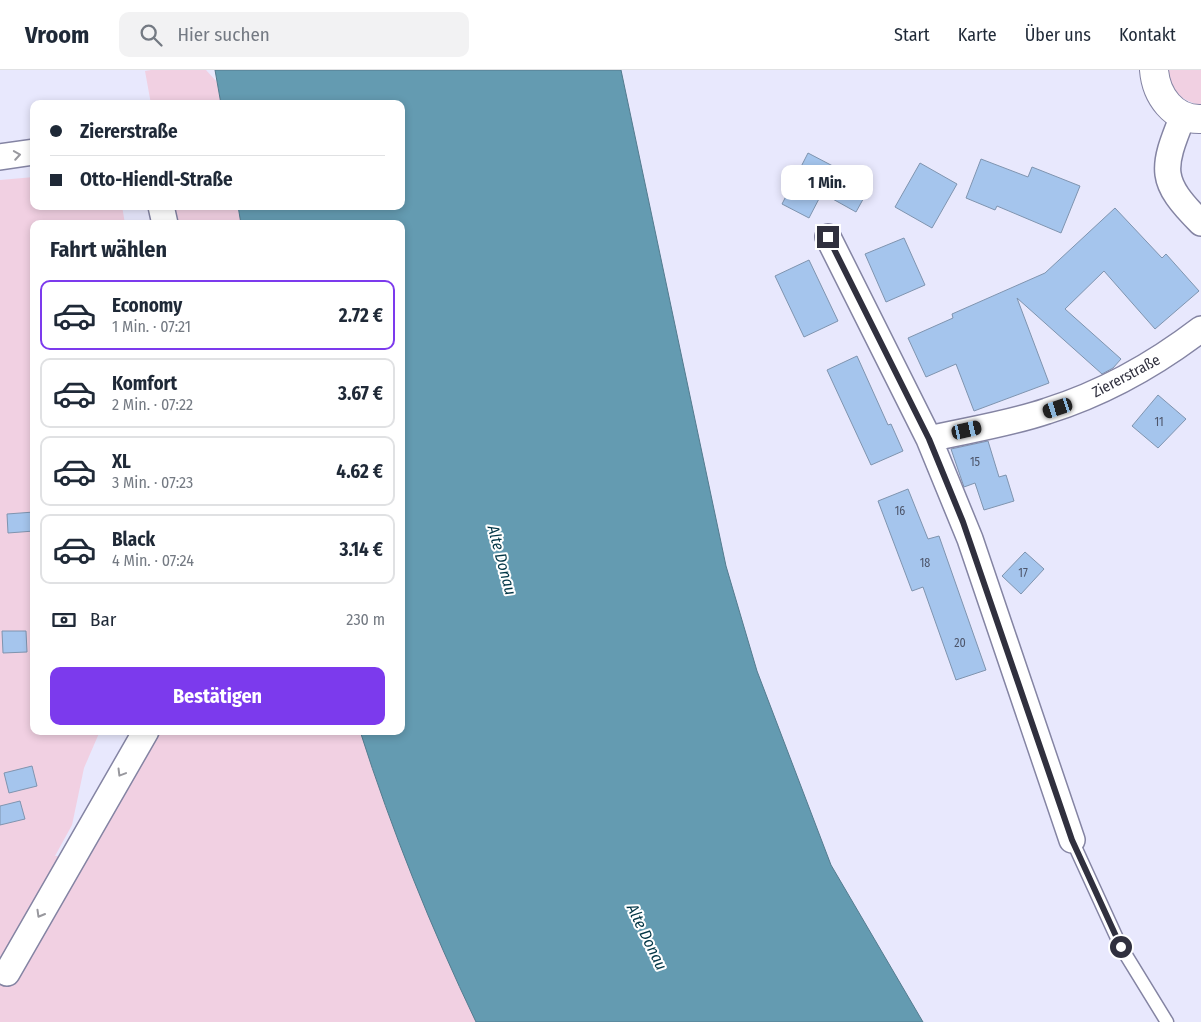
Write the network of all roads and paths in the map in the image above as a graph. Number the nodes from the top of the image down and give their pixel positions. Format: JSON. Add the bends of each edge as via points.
{"nodes":[{"id":1,"x":1154,"y":70,"type":"edge"},
{"id":2,"x":1192,"y":117,"type":"edge"},
{"id":3,"x":30,"y":153,"type":"edge"},
{"id":4,"x":0,"y":157,"type":"edge"},
{"id":5,"x":1201,"y":223,"type":"edge"},
{"id":6,"x":828,"y":237,"type":"dead end"},
{"id":7,"x":1201,"y":329,"type":"edge"},
{"id":8,"x":929,"y":439,"type":"junction"},
{"id":9,"x":144,"y":735,"type":"edge"},
{"id":10,"x":1072,"y":840,"type":"joint"},
{"id":11,"x":7,"y":973,"type":"dead end"},
{"id":12,"x":1167,"y":1022,"type":"edge"}],
"edges":[{"from":1,"to":2,"type":"main road","via":[[1155,83],[1170,108]]},
{"from":2,"to":5,"type":"street","via":[[1169,150],[1167,171],[1179,201]]},
{"from":4,"to":3,"type":"street","one_way":true},
{"from":6,"to":8,"type":"street"},
{"from":7,"to":8,"type":"street","name":"Ziererstraße","via":[[1138,373],[1072,403]]},
{"from":8,"to":10,"type":"street","via":[[970,539]]},
{"from":9,"to":11,"type":"street","one_way":true},
{"from":10,"to":12,"type":"lane","via":[[1121,947]]}]}
